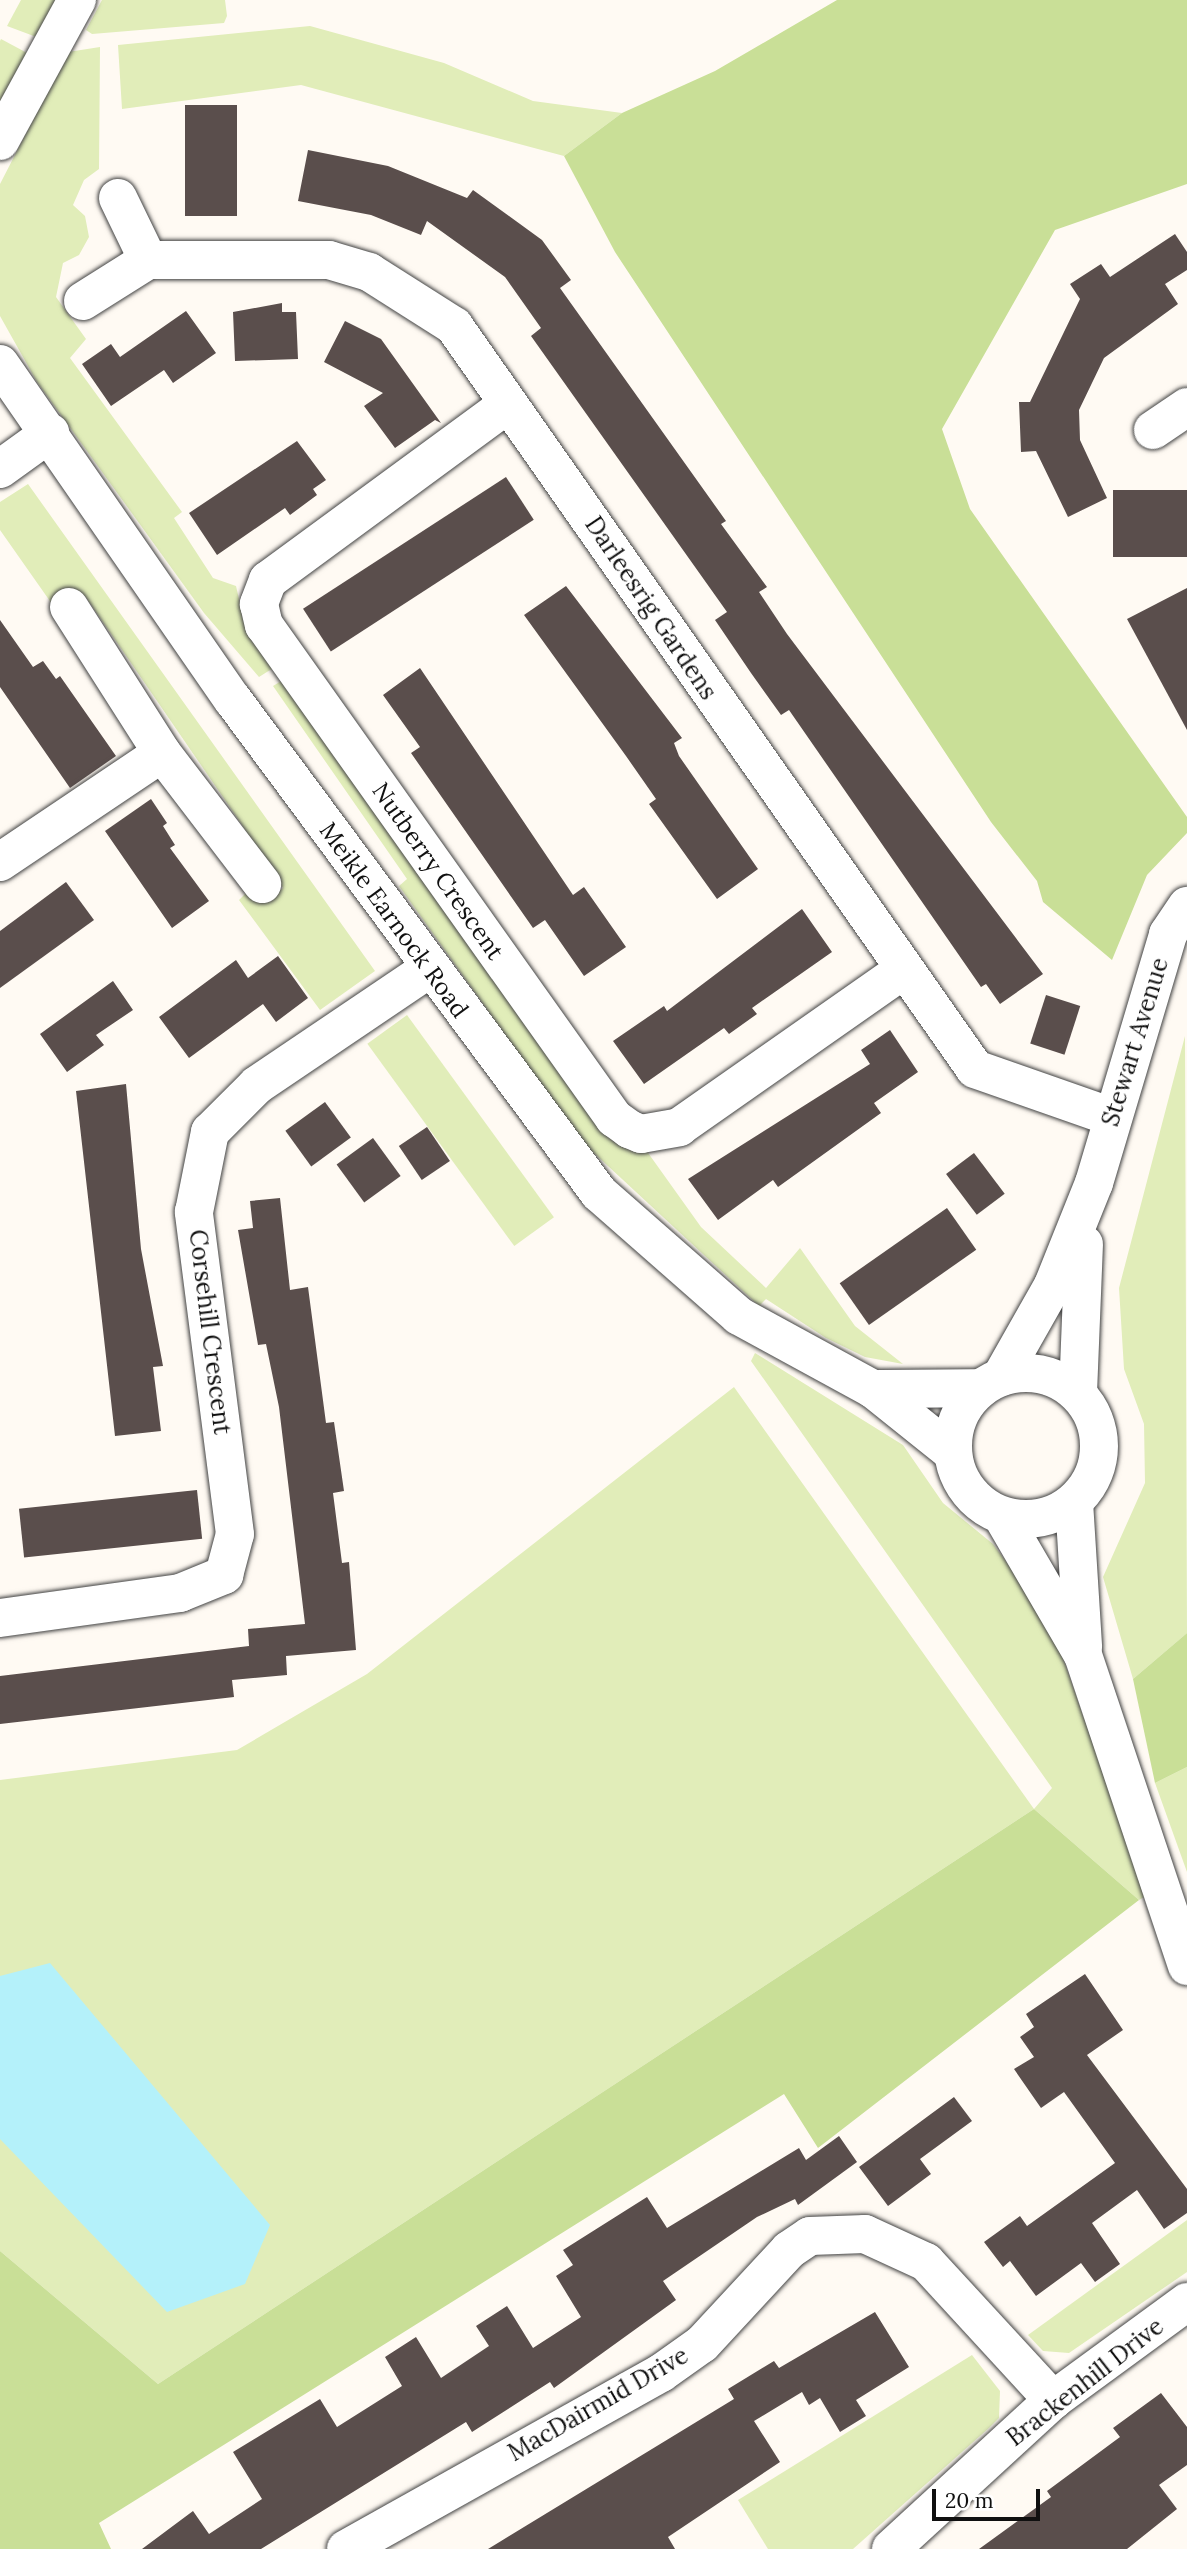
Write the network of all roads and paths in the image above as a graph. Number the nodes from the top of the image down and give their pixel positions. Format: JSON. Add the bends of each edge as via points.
{"nodes":[{"id":1,"x":77,"y":0,"type":"edge"},
{"id":2,"x":0,"y":141,"type":"edge"},
{"id":3,"x":118,"y":198,"type":"dead end"},
{"id":4,"x":148,"y":260,"type":"junction"},
{"id":5,"x":83,"y":301,"type":"dead end"},
{"id":6,"x":0,"y":364,"type":"edge"},
{"id":7,"x":508,"y":404,"type":"junction"},
{"id":8,"x":1187,"y":407,"type":"edge"},
{"id":9,"x":1153,"y":430,"type":"dead end"},
{"id":10,"x":50,"y":433,"type":"junction"},
{"id":11,"x":0,"y":470,"type":"edge"},
{"id":12,"x":69,"y":607,"type":"dead end"},
{"id":13,"x":162,"y":753,"type":"junction"},
{"id":14,"x":0,"y":862,"type":"edge"},
{"id":15,"x":262,"y":884,"type":"dead end"},
{"id":16,"x":1187,"y":906,"type":"edge"},
{"id":17,"x":429,"y":969,"type":"junction"},
{"id":18,"x":902,"y":971,"type":"junction"},
{"id":19,"x":1112,"y":1117,"type":"junction"},
{"id":20,"x":1094,"y":1183,"type":"junction"},
{"id":21,"x":991,"y":1382,"type":"junction"},
{"id":22,"x":873,"y":1389,"type":"junction"},
{"id":23,"x":1078,"y":1393,"type":"junction"},
{"id":24,"x":953,"y":1453,"type":"junction"},
{"id":25,"x":1074,"y":1502,"type":"junction"},
{"id":26,"x":1002,"y":1516,"type":"junction"},
{"id":27,"x":0,"y":1618,"type":"edge"},
{"id":28,"x":1083,"y":1655,"type":"junction"},
{"id":29,"x":1187,"y":1966,"type":"edge"},
{"id":30,"x":1187,"y":2302,"type":"edge"},
{"id":31,"x":1053,"y":2400,"type":"junction"},
{"id":32,"x":346,"y":2549,"type":"edge"},
{"id":33,"x":891,"y":2549,"type":"edge"}],
"edges":[{"from":1,"to":2,"type":"street"},
{"from":3,"to":4,"type":"street"},
{"from":4,"to":5,"type":"street"},
{"from":4,"to":7,"type":"street","name":"Darleesrig Gardens","via":[[329,260],[369,272],[454,326]]},
{"from":6,"to":10,"type":"street","name":"Meikle Earnock Road"},
{"from":7,"to":18,"type":"street","name":"Darleesrig Gardens"},
{"from":7,"to":18,"type":"street","name":"Nutberry Crescent","via":[[268,580],[259,604],[264,625],[614,1118],[629,1129],[641,1134],[680,1127]]},
{"from":8,"to":9,"type":"street"},
{"from":10,"to":11,"type":"street"},
{"from":10,"to":17,"type":"street","name":"Meikle Earnock Road"},
{"from":12,"to":13,"type":"street"},
{"from":13,"to":14,"type":"street"},
{"from":13,"to":15,"type":"street"},
{"from":16,"to":19,"type":"street","name":"Stewart Avenue","via":[[1168,934]]},
{"from":17,"to":22,"type":"street","name":"Meikle Earnock Road","via":[[599,1193],[739,1316]]},
{"from":17,"to":27,"type":"street","name":"Corsehill Crescent","via":[[257,1085],[210,1132],[194,1212],[235,1534],[224,1575],[180,1593]]},
{"from":18,"to":19,"type":"street","name":"Darleesrig Gardens","via":[[975,1069]]},
{"from":19,"to":20,"type":"street","name":"Stewart Avenue"},
{"from":20,"to":21,"type":"street","name":"Stewart Avenue","via":[[1054,1285]]},
{"from":20,"to":23,"type":"street","name":"Stewart Avenue","via":[[1077,1311]]},
{"from":21,"to":22,"type":"street","name":"Meikle Earnock Road"},
{"from":21,"to":23,"type":"street","via":[[1053,1377]]},
{"from":21,"to":24,"type":"street","via":[[954,1428]]},
{"from":22,"to":24,"type":"street","name":"Meikle Earnock Road"},
{"from":23,"to":25,"type":"street","via":[[1098,1429],[1100,1449],[1096,1469]]},
{"from":24,"to":26,"type":"street","via":[[961,1480],[978,1502]]},
{"from":25,"to":26,"type":"street","via":[[1027,1520]]},
{"from":25,"to":28,"type":"street"},
{"from":26,"to":28,"type":"street"},
{"from":28,"to":29,"type":"street"},
{"from":30,"to":31,"type":"street","name":"Brackenhill Drive"},
{"from":31,"to":32,"type":"street","name":"MacDairmid Drive","via":[[926,2262],[865,2234],[810,2236],[789,2250],[702,2344],[661,2372]]},
{"from":31,"to":33,"type":"street","name":"Brackenhill Drive"}]}
